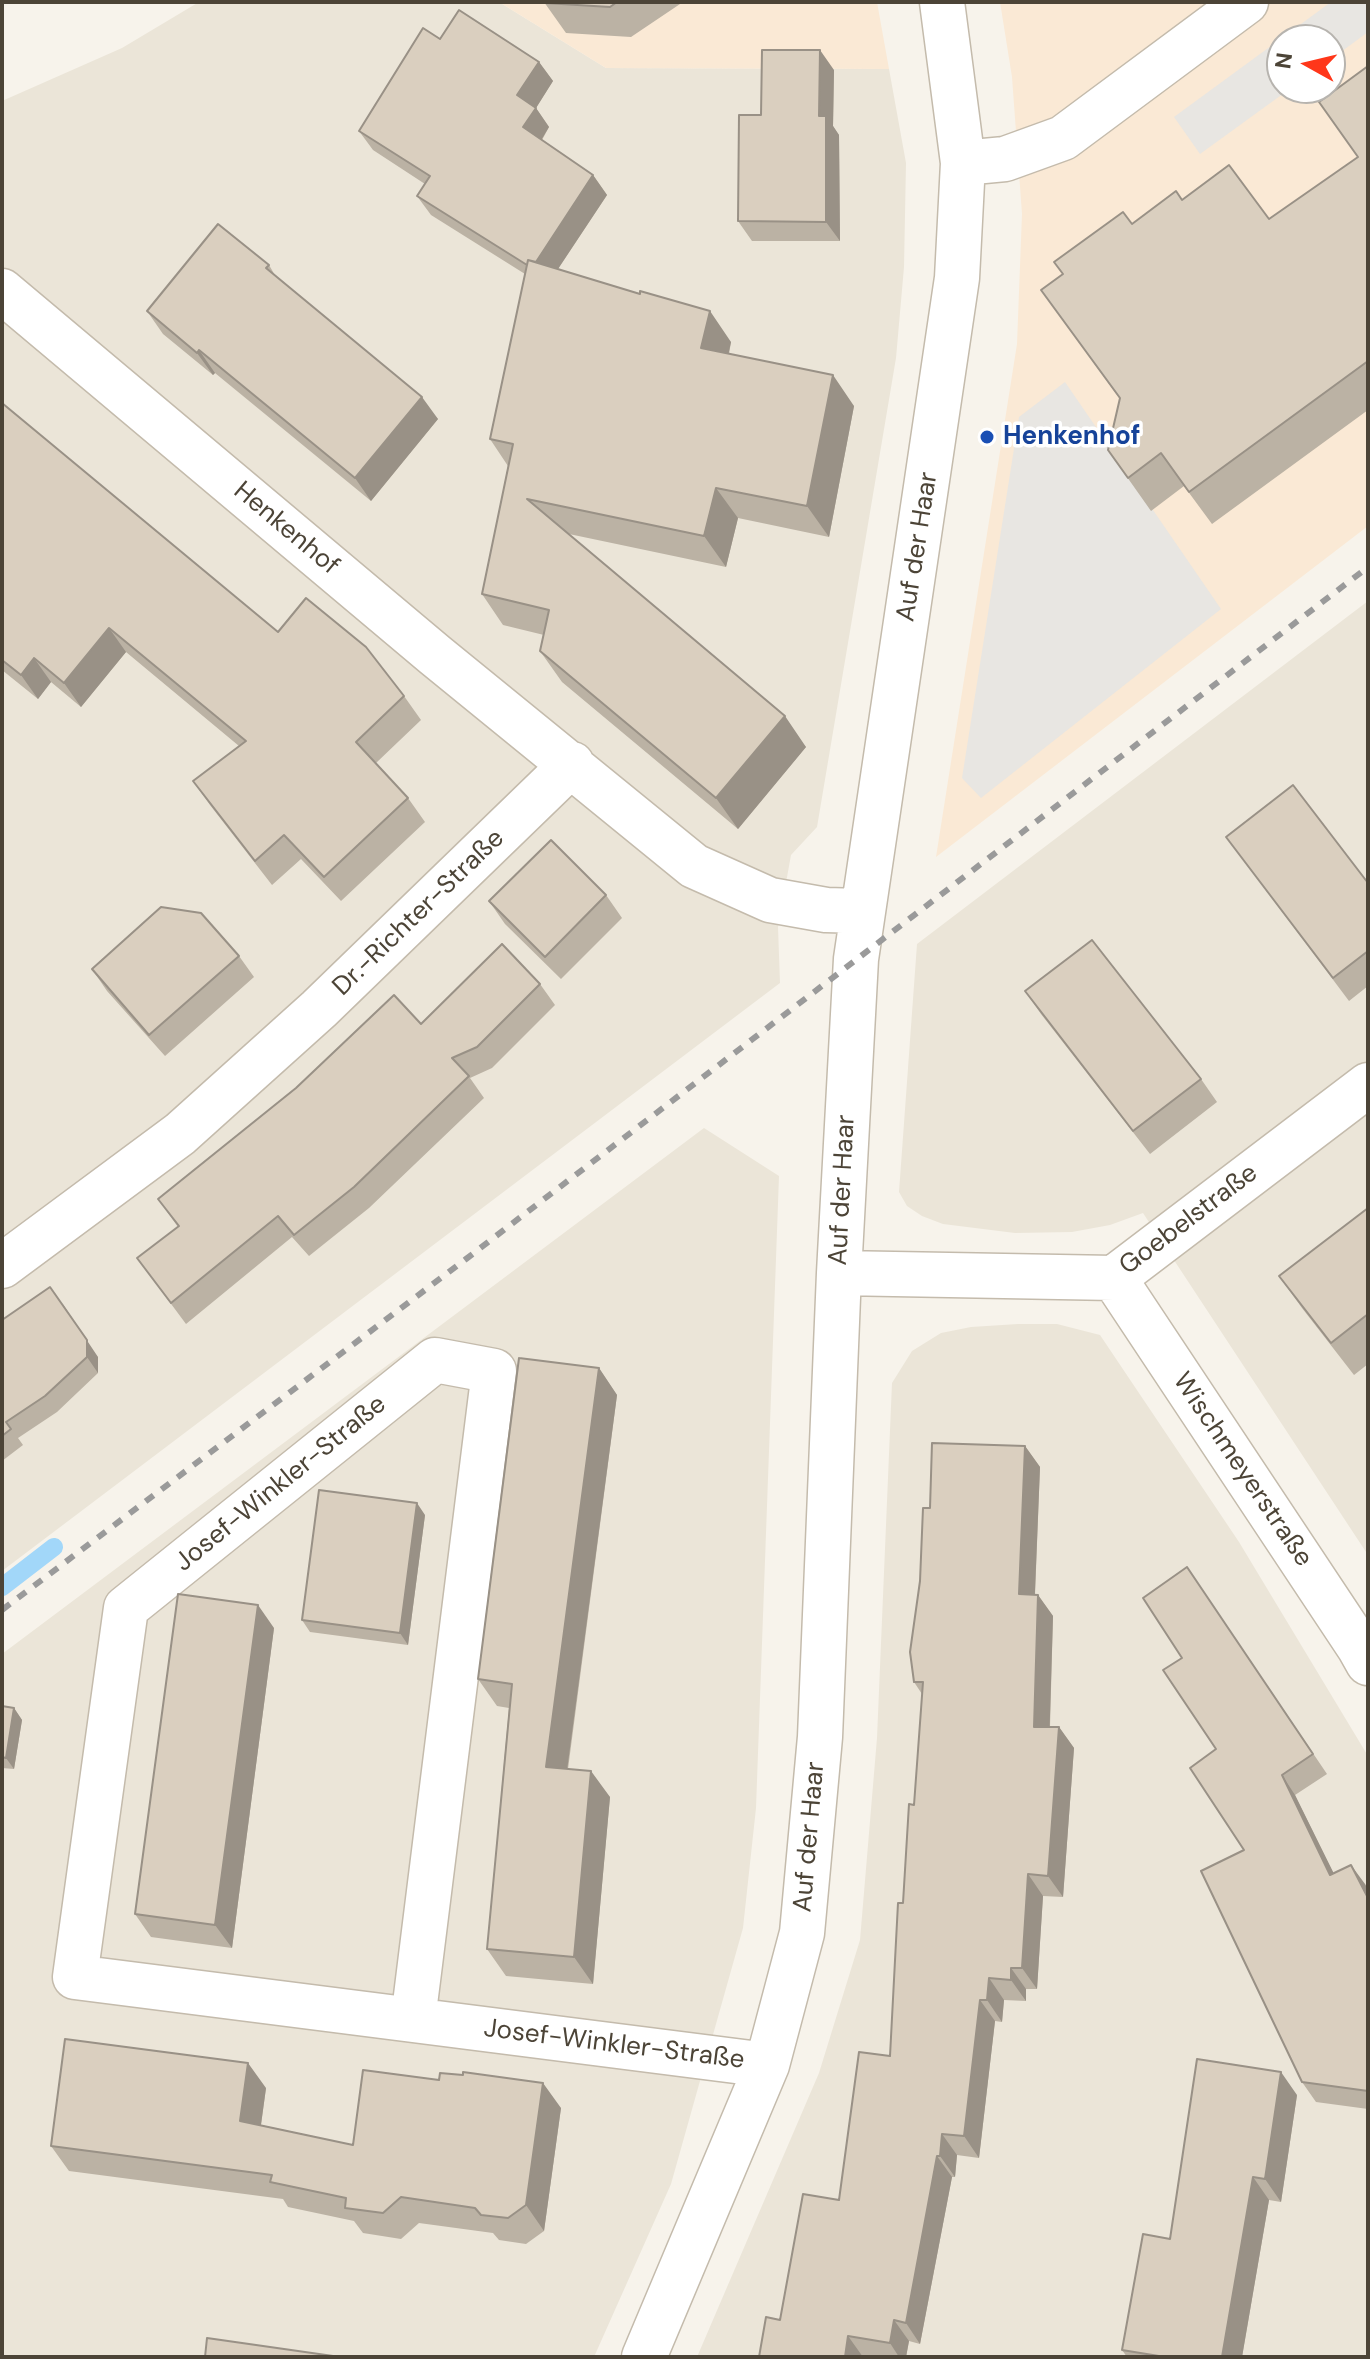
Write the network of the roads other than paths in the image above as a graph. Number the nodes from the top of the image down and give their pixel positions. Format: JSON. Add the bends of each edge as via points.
{"nodes":[{"id":1,"x":942,"y":2,"type":"edge"},
{"id":2,"x":1246,"y":2,"type":"edge"},
{"id":3,"x":963,"y":163,"type":"junction"},
{"id":4,"x":2,"y":291,"type":"edge"},
{"id":5,"x":572,"y":764,"type":"junction"},
{"id":6,"x":861,"y":911,"type":"junction"},
{"id":7,"x":1368,"y":1085,"type":"edge"},
{"id":8,"x":2,"y":1266,"type":"edge"},
{"id":9,"x":839,"y":1273,"type":"junction"},
{"id":10,"x":1114,"y":1278,"type":"junction"},
{"id":11,"x":1368,"y":1663,"type":"edge"},
{"id":12,"x":413,"y":2020,"type":"junction"},
{"id":13,"x":767,"y":2065,"type":"junction"},
{"id":14,"x":644,"y":2357,"type":"edge"}],
"edges":[{"from":1,"to":3,"type":"street","name":"Auf der Haar"},
{"from":2,"to":3,"type":"street","via":[[1063,138],[1005,159]]},
{"from":3,"to":6,"type":"street","name":"Auf der Haar","via":[[957,278]]},
{"from":4,"to":5,"type":"street","name":"Henkenhof"},
{"from":5,"to":6,"type":"street","via":[[694,866],[770,900]]},
{"from":5,"to":8,"type":"street","name":"Dr.-Richter-Straße","via":[[319,1009],[180,1134]]},
{"from":6,"to":9,"type":"street","name":"Auf der Haar"},
{"from":7,"to":10,"type":"street","name":"Goebelstraße"},
{"from":9,"to":10,"type":"street","name":"Goebelstraße"},
{"from":9,"to":13,"type":"street","name":"Auf der Haar","via":[[820,1737],[802,1933]]},
{"from":10,"to":11,"type":"street","name":"Wischmeyerstraße"},
{"from":12,"to":12,"type":"street","name":"Josef-Winkler-Straße","via":[[494,1371],[435,1360],[126,1608],[75,1977]]},
{"from":12,"to":13,"type":"street","name":"Josef-Winkler-Straße"},
{"from":13,"to":14,"type":"street","name":"Auf der Haar"}]}
